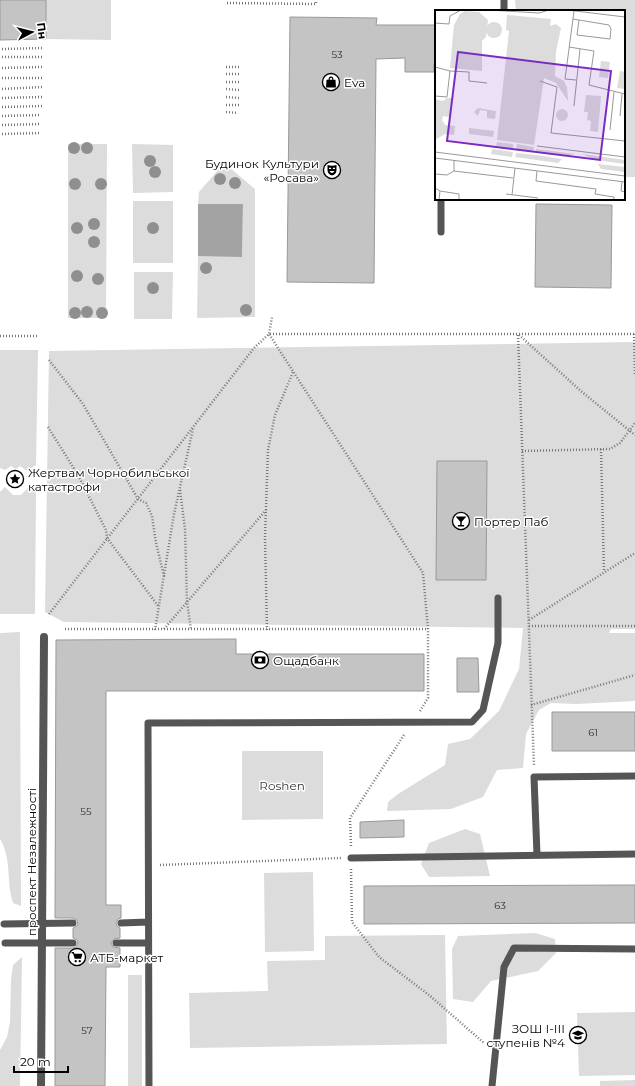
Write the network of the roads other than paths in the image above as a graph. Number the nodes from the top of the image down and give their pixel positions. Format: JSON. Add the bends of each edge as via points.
{"nodes":[{"id":1,"x":441,"y":200,"type":"edge"},
{"id":2,"x":441,"y":232,"type":"dead end"},
{"id":3,"x":498,"y":598,"type":"dead end"},
{"id":4,"x":44,"y":637,"type":"dead end"},
{"id":5,"x":635,"y":776,"type":"edge"},
{"id":6,"x":635,"y":854,"type":"edge"},
{"id":7,"x":537,"y":855,"type":"junction"},
{"id":8,"x":351,"y":858,"type":"road end"},
{"id":9,"x":121,"y":922,"type":"dead end"},
{"id":10,"x":148,"y":922,"type":"junction"},
{"id":11,"x":42,"y":923,"type":"junction"},
{"id":12,"x":73,"y":923,"type":"dead end"},
{"id":13,"x":4,"y":924,"type":"dead end"},
{"id":14,"x":5,"y":943,"type":"dead end"},
{"id":15,"x":42,"y":943,"type":"junction"},
{"id":16,"x":73,"y":943,"type":"dead end"},
{"id":17,"x":116,"y":943,"type":"dead end"},
{"id":18,"x":148,"y":943,"type":"junction"},
{"id":19,"x":635,"y":949,"type":"edge"},
{"id":20,"x":41,"y":1086,"type":"edge"},
{"id":21,"x":149,"y":1086,"type":"edge"},
{"id":22,"x":492,"y":1086,"type":"edge"}],
"edges":[{"from":1,"to":2,"type":"lane"},
{"from":3,"to":10,"type":"lane","via":[[498,643],[483,710],[472,722],[148,723]]},
{"from":4,"to":11,"type":"street","name":"проспект Незалежності"},
{"from":5,"to":7,"type":"lane","via":[[534,777]]},
{"from":6,"to":7,"type":"lane"},
{"from":7,"to":8,"type":"lane"},
{"from":9,"to":10,"type":"lane"},
{"from":10,"to":18,"type":"lane"},
{"from":11,"to":12,"type":"lane"},
{"from":11,"to":13,"type":"lane"},
{"from":11,"to":15,"type":"street","name":"проспект Незалежності"},
{"from":14,"to":15,"type":"lane"},
{"from":15,"to":16,"type":"lane"},
{"from":15,"to":20,"type":"street","name":"проспект Незалежності"},
{"from":17,"to":18,"type":"lane"},
{"from":18,"to":21,"type":"lane"},
{"from":19,"to":22,"type":"lane","via":[[514,948],[504,967]]}]}
